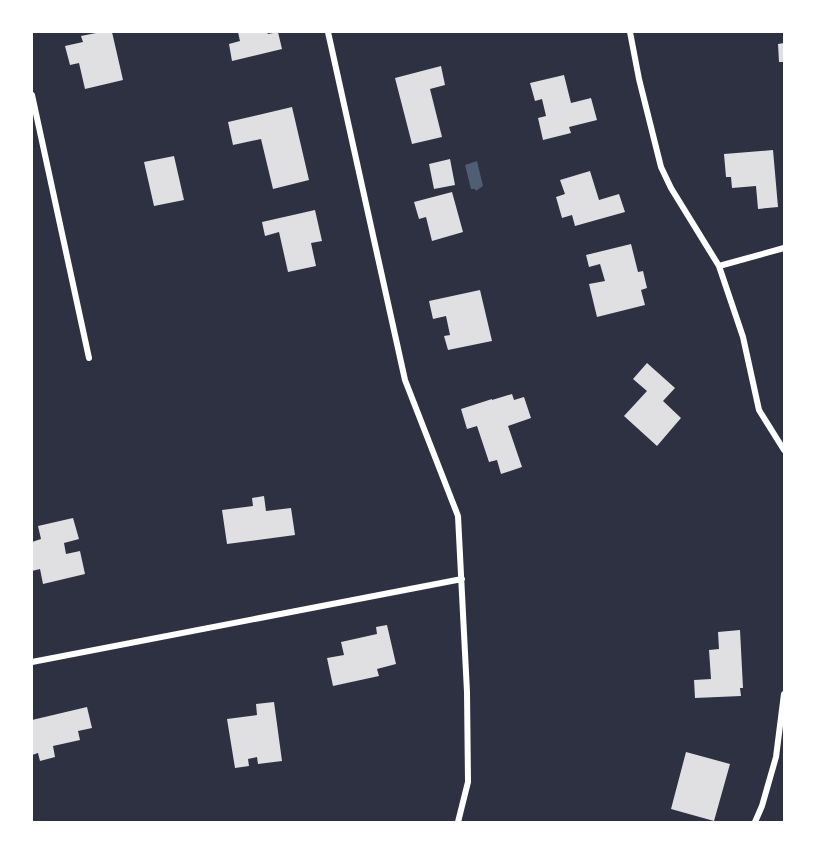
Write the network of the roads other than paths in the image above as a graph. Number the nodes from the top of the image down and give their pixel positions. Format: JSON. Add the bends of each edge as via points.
{"nodes":[{"id":1,"x":328,"y":32,"type":"edge"},
{"id":2,"x":630,"y":32,"type":"edge"},
{"id":3,"x":32,"y":95,"type":"edge"},
{"id":4,"x":784,"y":248,"type":"edge"},
{"id":5,"x":719,"y":266,"type":"junction"},
{"id":6,"x":89,"y":358,"type":"dead end"},
{"id":7,"x":784,"y":450,"type":"edge"},
{"id":8,"x":462,"y":579,"type":"junction"},
{"id":9,"x":32,"y":662,"type":"edge"},
{"id":10,"x":784,"y":694,"type":"edge"},
{"id":11,"x":458,"y":822,"type":"edge"},
{"id":12,"x":755,"y":822,"type":"edge"}],
"edges":[{"from":1,"to":8,"type":"street","via":[[405,380],[458,516]]},
{"from":2,"to":5,"type":"street","via":[[661,167]]},
{"from":3,"to":6,"type":"street"},
{"from":4,"to":5,"type":"street"},
{"from":5,"to":7,"type":"street","via":[[743,337],[759,410]]},
{"from":8,"to":9,"type":"street"},
{"from":8,"to":11,"type":"street","via":[[468,782]]},
{"from":10,"to":12,"type":"street","via":[[776,757]]}]}
